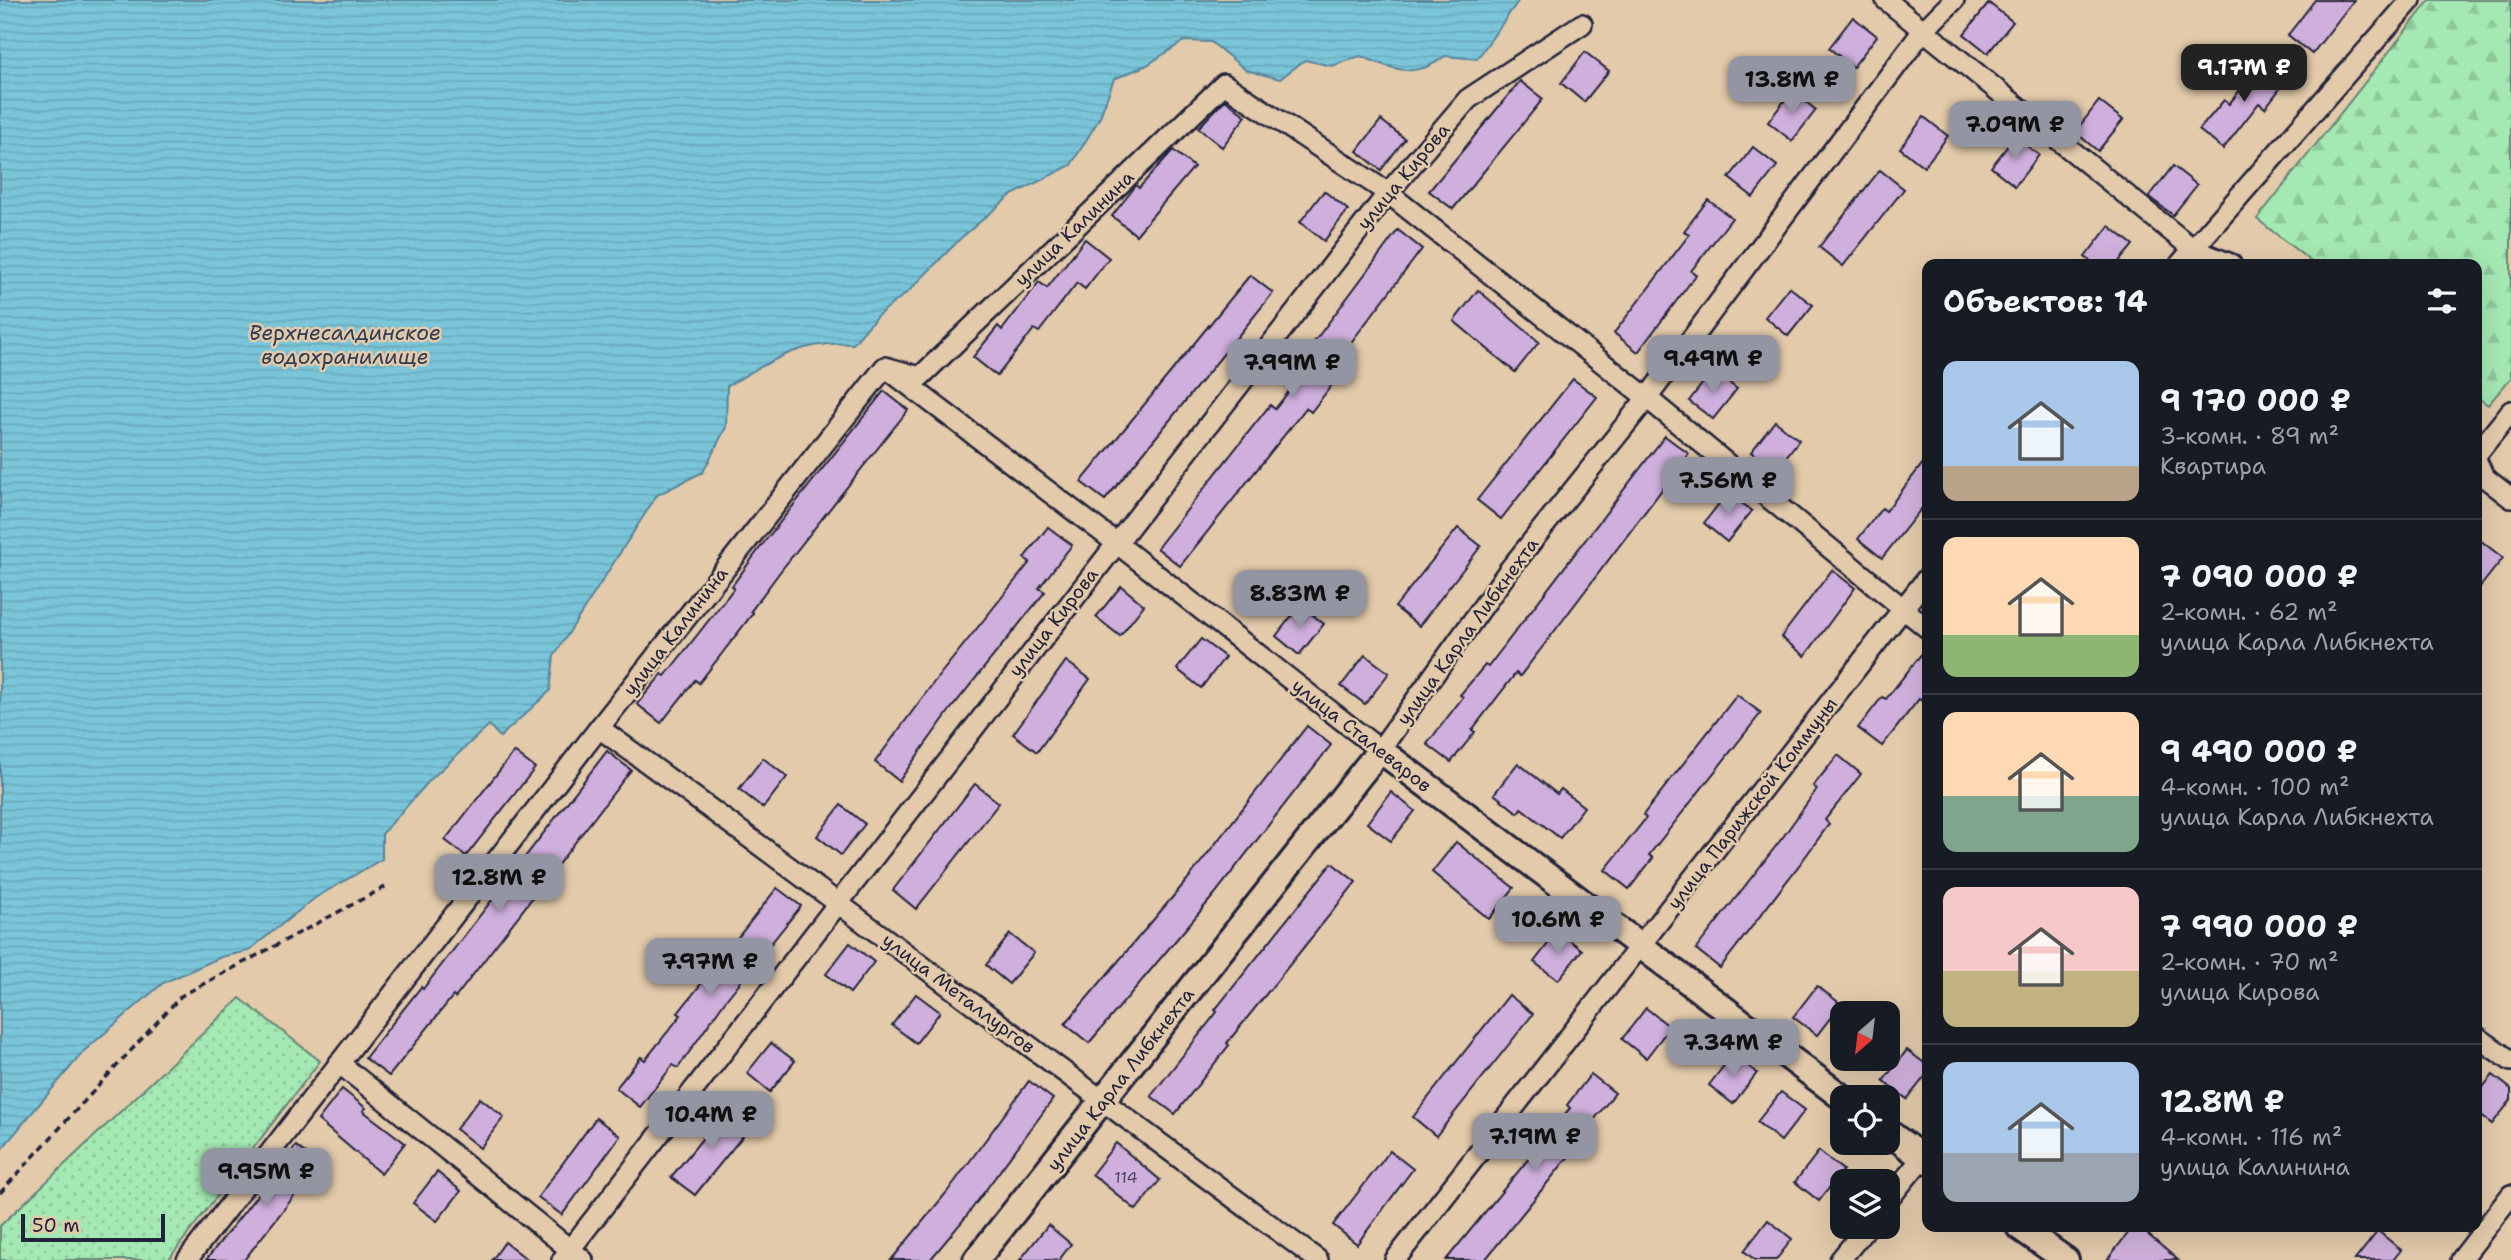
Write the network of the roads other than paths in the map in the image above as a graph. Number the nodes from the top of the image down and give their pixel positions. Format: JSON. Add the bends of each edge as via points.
{"nodes":[{"id":1,"x":1886,"y":0,"type":"edge"},
{"id":2,"x":1954,"y":0,"type":"edge"},
{"id":3,"x":2411,"y":0,"type":"edge"},
{"id":4,"x":1582,"y":24,"type":"dead end"},
{"id":5,"x":1922,"y":32,"type":"junction"},
{"id":6,"x":1388,"y":193,"type":"junction"},
{"id":7,"x":2193,"y":249,"type":"junction"},
{"id":8,"x":2184,"y":259,"type":"edge"},
{"id":9,"x":2218,"y":259,"type":"edge"},
{"id":10,"x":885,"y":367,"type":"junction"},
{"id":11,"x":1647,"y":398,"type":"junction"},
{"id":12,"x":2511,"y":411,"type":"edge"},
{"id":13,"x":2482,"y":449,"type":"edge"},
{"id":14,"x":2482,"y":472,"type":"edge"},
{"id":15,"x":2511,"y":498,"type":"edge"},
{"id":16,"x":1115,"y":542,"type":"junction"},
{"id":17,"x":1922,"y":584,"type":"edge"},
{"id":18,"x":1902,"y":609,"type":"junction"},
{"id":19,"x":1922,"y":624,"type":"edge"},
{"id":20,"x":599,"y":727,"type":"junction"},
{"id":21,"x":1380,"y":750,"type":"junction"},
{"id":22,"x":838,"y":901,"type":"junction"},
{"id":23,"x":1641,"y":947,"type":"junction"},
{"id":24,"x":2482,"y":1040,"type":"edge"},
{"id":25,"x":2511,"y":1061,"type":"edge"},
{"id":26,"x":340,"y":1063,"type":"junction"},
{"id":27,"x":1830,"y":1088,"type":"edge"},
{"id":28,"x":1102,"y":1102,"type":"junction"},
{"id":29,"x":1900,"y":1140,"type":"edge"},
{"id":30,"x":1922,"y":1155,"type":"edge"},
{"id":31,"x":1922,"y":1160,"type":"edge"},
{"id":32,"x":1900,"y":1186,"type":"edge"},
{"id":33,"x":2511,"y":1195,"type":"edge"},
{"id":34,"x":2026,"y":1232,"type":"edge"},
{"id":35,"x":1857,"y":1239,"type":"edge"},
{"id":36,"x":572,"y":1257,"type":"edge"},
{"id":37,"x":187,"y":1260,"type":"edge"},
{"id":38,"x":976,"y":1260,"type":"edge"},
{"id":39,"x":1318,"y":1260,"type":"edge"},
{"id":40,"x":1395,"y":1260,"type":"edge"},
{"id":41,"x":1840,"y":1260,"type":"edge"},
{"id":42,"x":2066,"y":1260,"type":"edge"},
{"id":43,"x":2461,"y":1260,"type":"edge"}],
"edges":[{"from":1,"to":5,"type":"street"},
{"from":2,"to":5,"type":"street","name":"улица Карла Либкнехта"},
{"from":3,"to":7,"type":"street"},
{"from":4,"to":6,"type":"street","name":"улица Кирова","via":[[1468,99]]},
{"from":5,"to":7,"type":"street"},
{"from":5,"to":11,"type":"street","name":"улица Карла Либкнехта"},
{"from":6,"to":10,"type":"street","name":"улица Калинина","via":[[1224,84],[920,377]]},
{"from":6,"to":11,"type":"street"},
{"from":6,"to":16,"type":"street","name":"улица Кирова"},
{"from":7,"to":8,"type":"street"},
{"from":7,"to":9,"type":"street"},
{"from":10,"to":16,"type":"street","name":"улица Сталеваров"},
{"from":10,"to":20,"type":"street","name":"улица Калинина"},
{"from":11,"to":18,"type":"street"},
{"from":11,"to":21,"type":"street","name":"улица Карла Либкнехта","via":[[1509,570]]},
{"from":12,"to":13,"type":"street"},
{"from":14,"to":15,"type":"street"},
{"from":16,"to":21,"type":"street","name":"улица Сталеваров"},
{"from":16,"to":22,"type":"street","name":"улица Кирова"},
{"from":17,"to":18,"type":"street","name":"улица Парижской Коммуны"},
{"from":18,"to":19,"type":"street"},
{"from":18,"to":23,"type":"street","name":"улица Парижской Коммуны"},
{"from":20,"to":22,"type":"street","name":"улица Металлургов"},
{"from":20,"to":26,"type":"street","name":"улица Калинина"},
{"from":21,"to":23,"type":"main road","name":"улица Сталеваров"},
{"from":21,"to":28,"type":"main road","name":"улица Карла Либкнехта"},
{"from":22,"to":28,"type":"street","name":"улица Металлургов"},
{"from":22,"to":36,"type":"street","name":"улица Кирова"},
{"from":23,"to":27,"type":"main road","name":"улица Сталеваров"},
{"from":23,"to":40,"type":"street","name":"улица Парижской Коммуны"},
{"from":24,"to":25,"type":"street"},
{"from":26,"to":36,"type":"street"},
{"from":26,"to":37,"type":"street","name":"улица Калинина"},
{"from":28,"to":38,"type":"main road","name":"улица Карла Либкнехта"},
{"from":28,"to":39,"type":"street","name":"улица Металлургов"},
{"from":29,"to":30,"type":"main road"},
{"from":31,"to":32,"type":"street"},
{"from":33,"to":43,"type":"street"},
{"from":34,"to":42,"type":"main road"},
{"from":35,"to":41,"type":"street"}]}
